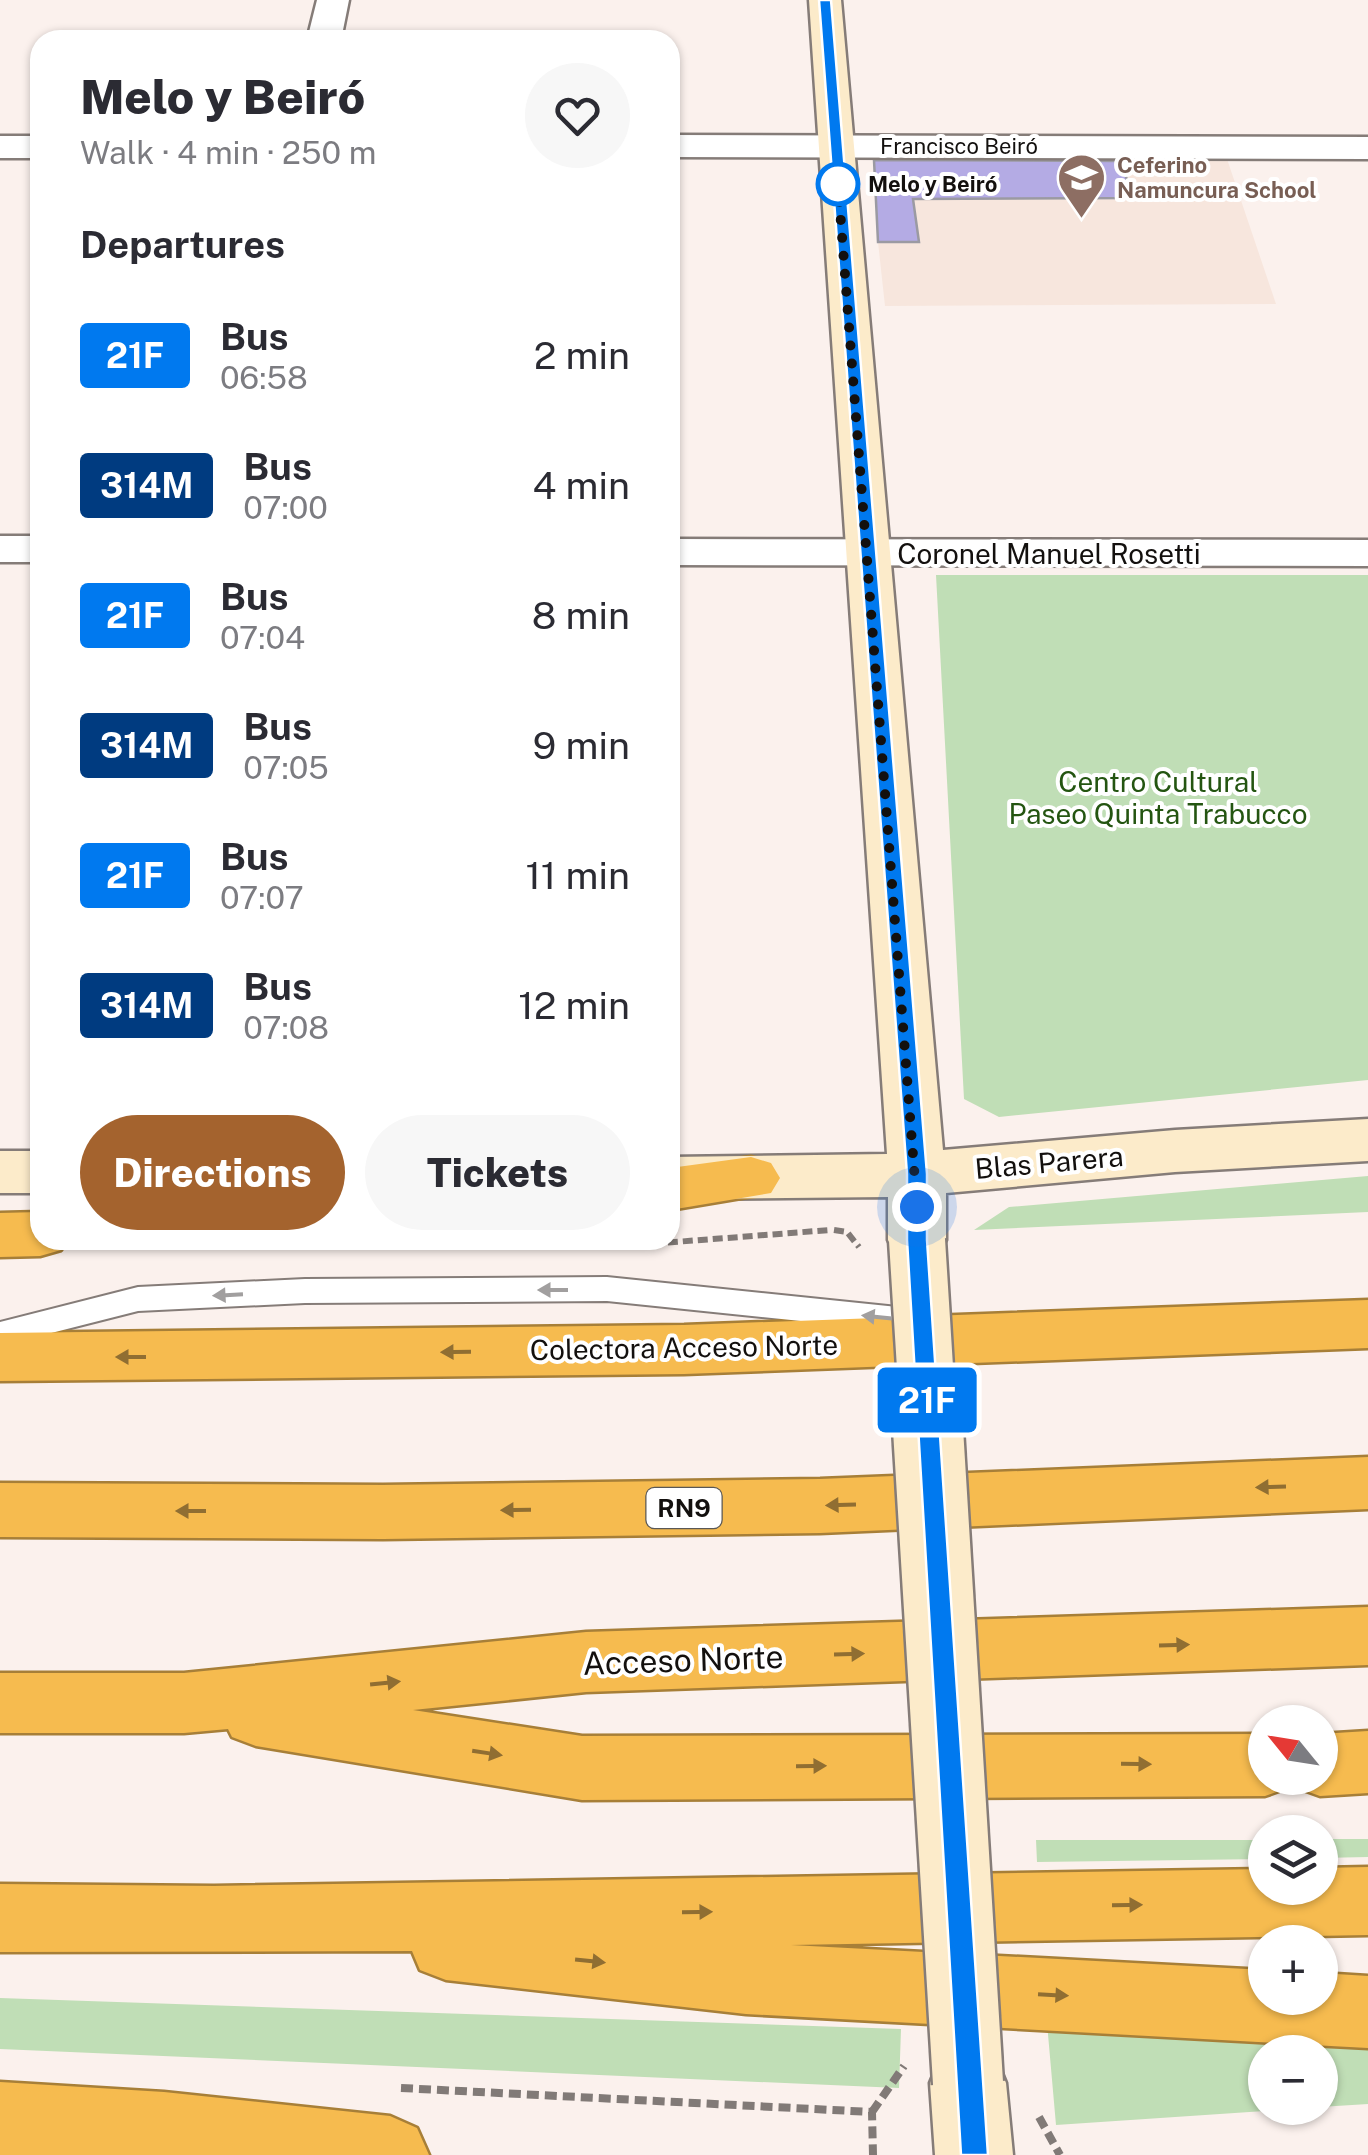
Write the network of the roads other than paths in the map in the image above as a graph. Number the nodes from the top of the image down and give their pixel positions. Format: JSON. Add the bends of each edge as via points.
{"nodes":[{"id":1,"x":333,"y":0,"type":"edge"},
{"id":2,"x":825,"y":0,"type":"edge"},
{"id":3,"x":326,"y":30,"type":"edge"},
{"id":4,"x":834,"y":145,"type":"junction"},
{"id":5,"x":0,"y":146,"type":"edge"},
{"id":6,"x":680,"y":146,"type":"edge"},
{"id":7,"x":30,"y":147,"type":"edge"},
{"id":8,"x":1368,"y":148,"type":"edge"},
{"id":9,"x":0,"y":549,"type":"edge"},
{"id":10,"x":30,"y":549,"type":"edge"},
{"id":11,"x":680,"y":552,"type":"edge"},
{"id":12,"x":868,"y":552,"type":"junction"},
{"id":13,"x":1368,"y":554,"type":"edge"},
{"id":14,"x":1368,"y":1140,"type":"edge"},
{"id":15,"x":0,"y":1172,"type":"edge"},
{"id":16,"x":30,"y":1172,"type":"edge"},
{"id":17,"x":680,"y":1178,"type":"edge"},
{"id":18,"x":751,"y":1178,"type":"junction"},
{"id":19,"x":680,"y":1188,"type":"edge"},
{"id":20,"x":900,"y":1222,"type":"junction"},
{"id":21,"x":30,"y":1234,"type":"edge"},
{"id":22,"x":0,"y":1235,"type":"edge"},
{"id":23,"x":1368,"y":1324,"type":"edge"},
{"id":24,"x":0,"y":1334,"type":"edge"},
{"id":25,"x":1078,"y":1338,"type":"junction"},
{"id":26,"x":0,"y":1357,"type":"edge"},
{"id":27,"x":1368,"y":1482,"type":"edge"},
{"id":28,"x":0,"y":1510,"type":"edge"},
{"id":29,"x":1368,"y":1636,"type":"edge"},
{"id":30,"x":0,"y":1703,"type":"edge"},
{"id":31,"x":184,"y":1704,"type":"junction"},
{"id":32,"x":1368,"y":1762,"type":"edge"},
{"id":33,"x":1338,"y":1763,"type":"edge"},
{"id":34,"x":1248,"y":1765,"type":"edge"},
{"id":35,"x":1368,"y":1901,"type":"edge"},
{"id":36,"x":0,"y":1918,"type":"edge"},
{"id":37,"x":214,"y":1920,"type":"junction"},
{"id":38,"x":1368,"y":2012,"type":"edge"},
{"id":39,"x":950,"y":2100,"type":"edge"},
{"id":40,"x":0,"y":2120,"type":"edge"},
{"id":41,"x":392,"y":2122,"type":"edge"}],
"edges":[{"from":1,"to":3,"type":"street"},
{"from":2,"to":4,"type":"street"},
{"from":4,"to":6,"type":"street","name":"Francisco Beiró"},
{"from":4,"to":8,"type":"street","name":"Francisco Beiró"},
{"from":4,"to":12,"type":"street"},
{"from":5,"to":7,"type":"street"},
{"from":9,"to":10,"type":"street"},
{"from":11,"to":12,"type":"street","name":"Coronel Manuel Rosetti"},
{"from":12,"to":13,"type":"street","name":"Coronel Manuel Rosetti"},
{"from":12,"to":20,"type":"street"},
{"from":14,"to":20,"type":"street","name":"Blas Parera","via":[[1175,1152]]},
{"from":15,"to":16,"type":"street"},
{"from":17,"to":18,"type":"street","name":"Blas Parera"},
{"from":18,"to":19,"type":"highway"},
{"from":18,"to":20,"type":"street","name":"Blas Parera"},
{"from":20,"to":39,"type":"street","bridge":true},
{"from":21,"to":22,"type":"highway"},
{"from":23,"to":25,"type":"highway","name":"Colectora Acceso Norte"},
{"from":25,"to":24,"type":"lane","one_way":true,"via":[[607,1289],[138,1299]]},
{"from":25,"to":26,"type":"highway","name":"Colectora Acceso Norte","one_way":true},
{"from":27,"to":28,"type":"highway","number":"RN9","one_way":true,"via":[[820,1506]]},
{"from":31,"to":29,"type":"highway","name":"Acceso Norte","one_way":true,"via":[[586,1662]]},
{"from":30,"to":31,"type":"highway","name":"Acceso Norte"},
{"from":31,"to":34,"type":"highway","one_way":true,"via":[[582,1768]]},
{"from":32,"to":33,"type":"highway"},
{"from":37,"to":35,"type":"highway","one_way":true},
{"from":36,"to":37,"type":"highway"},
{"from":37,"to":38,"type":"highway","one_way":true,"via":[[746,1978]]},
{"from":40,"to":41,"type":"highway","via":[[164,2130]]}]}
